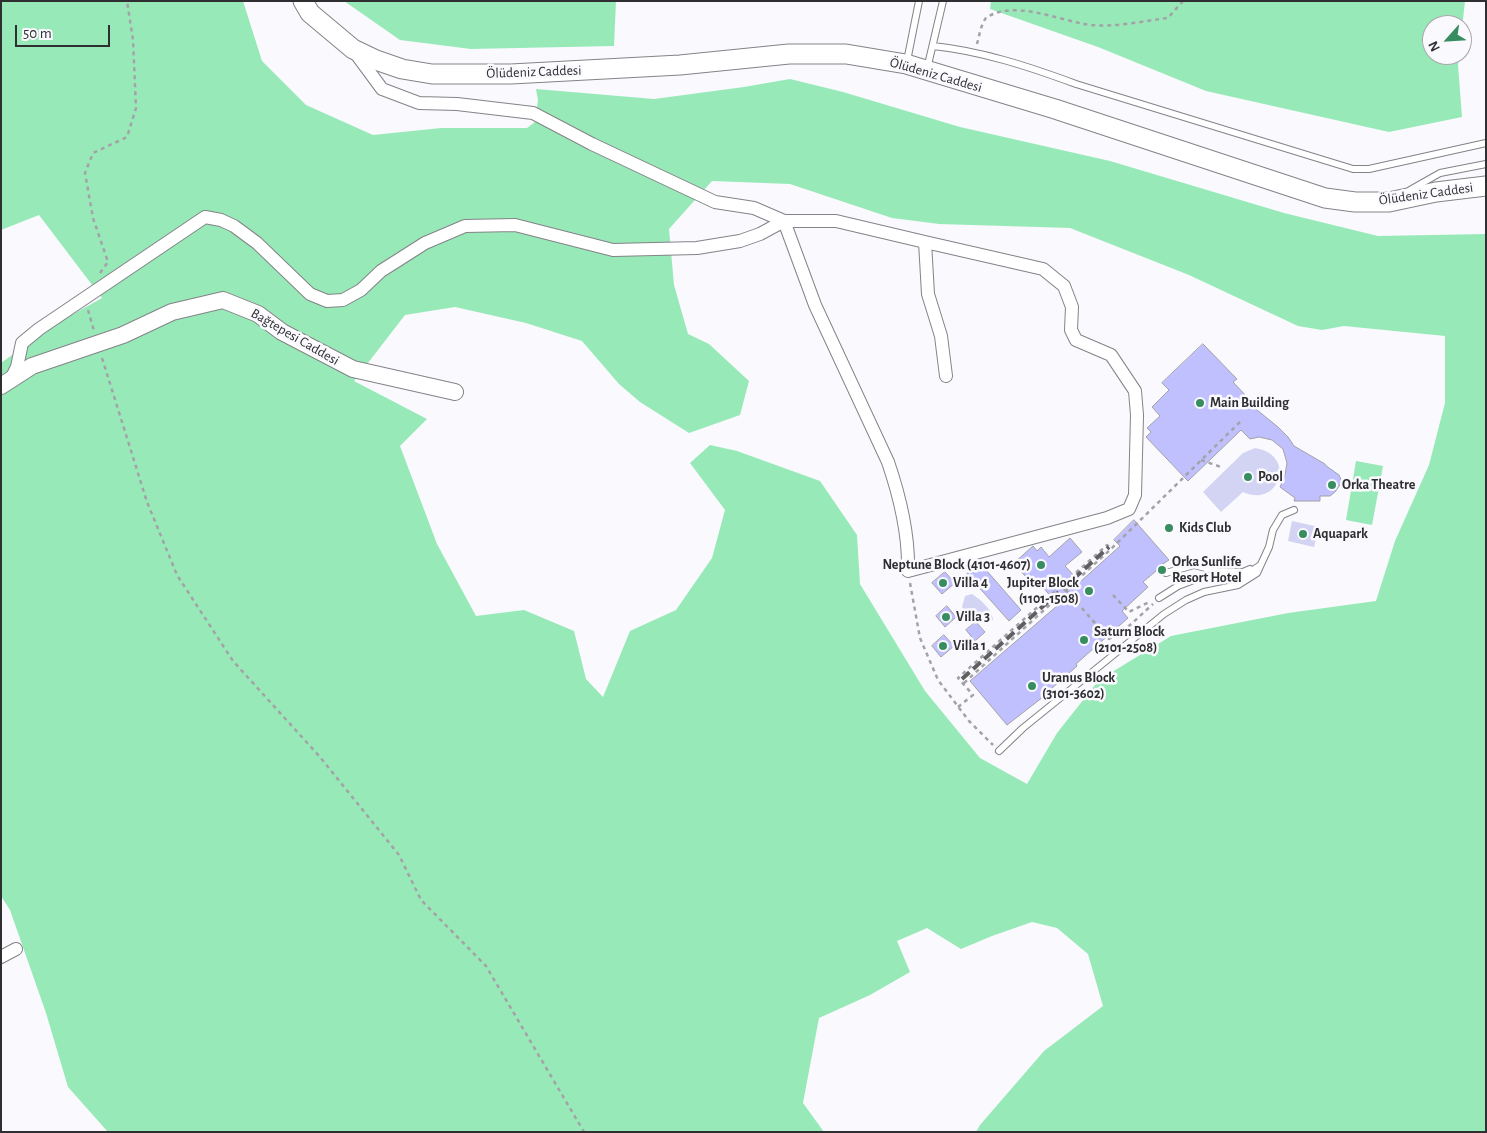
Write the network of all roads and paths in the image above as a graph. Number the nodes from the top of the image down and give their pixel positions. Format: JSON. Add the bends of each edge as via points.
{"nodes":[{"id":1,"x":127,"y":1,"type":"edge"},
{"id":2,"x":303,"y":1,"type":"edge"},
{"id":3,"x":918,"y":1,"type":"edge"},
{"id":4,"x":943,"y":1,"type":"edge"},
{"id":5,"x":1183,"y":1,"type":"edge"},
{"id":6,"x":1002,"y":6,"type":"dead end"},
{"id":7,"x":1028,"y":7,"type":"dead end"},
{"id":8,"x":933,"y":46,"type":"junction"},
{"id":9,"x":353,"y":50,"type":"junction"},
{"id":10,"x":974,"y":52,"type":"junction"},
{"id":11,"x":906,"y":64,"type":"junction"},
{"id":12,"x":926,"y":70,"type":"junction"},
{"id":13,"x":1486,"y":143,"type":"edge"},
{"id":14,"x":1486,"y":164,"type":"edge"},
{"id":15,"x":1486,"y":186,"type":"edge"},
{"id":16,"x":1389,"y":202,"type":"junction"},
{"id":17,"x":784,"y":221,"type":"junction"},
{"id":18,"x":925,"y":242,"type":"junction"},
{"id":19,"x":96,"y":277,"type":"dead end"},
{"id":20,"x":85,"y":298,"type":"junction"},
{"id":21,"x":97,"y":344,"type":"junction"},
{"id":22,"x":946,"y":376,"type":"dead end"},
{"id":23,"x":6,"y":383,"type":"edge"},
{"id":24,"x":455,"y":392,"type":"dead end"},
{"id":25,"x":1243,"y":418,"type":"dead end"},
{"id":26,"x":1201,"y":460,"type":"junction"},
{"id":27,"x":1221,"y":467,"type":"dead end"},
{"id":28,"x":1294,"y":510,"type":"dead end"},
{"id":29,"x":1112,"y":549,"type":"junction"},
{"id":30,"x":1260,"y":565,"type":"junction"},
{"id":31,"x":908,"y":571,"type":"junction"},
{"id":32,"x":1161,"y":571,"type":"dead end"},
{"id":33,"x":1066,"y":590,"type":"junction"},
{"id":34,"x":1113,"y":596,"type":"dead end"},
{"id":35,"x":1159,"y":598,"type":"junction"},
{"id":36,"x":964,"y":683,"type":"junction"},
{"id":37,"x":958,"y":707,"type":"junction"},
{"id":38,"x":999,"y":751,"type":"joint"},
{"id":39,"x":16,"y":949,"type":"dead end"},
{"id":40,"x":1,"y":957,"type":"edge"},
{"id":41,"x":584,"y":1132,"type":"edge"}],
"edges":[{"from":1,"to":19,"type":"path","via":[[133,40],[136,108],[127,137],[93,153],[85,173],[93,218],[108,262]]},
{"from":2,"to":9,"type":"main road","name":"Ölüdeniz Caddesi","via":[[310,13]]},
{"from":3,"to":11,"type":"lane"},
{"from":4,"to":8,"type":"lane"},
{"from":5,"to":7,"type":"path","via":[[1168,18],[1107,26],[1084,24]]},
{"from":6,"to":10,"type":"path","via":[[985,19]]},
{"from":8,"to":10,"type":"lane"},
{"from":8,"to":12,"type":"lane"},
{"from":9,"to":11,"type":"main road","name":"Ölüdeniz Caddesi","via":[[402,69],[432,74],[511,74],[680,65],[789,54],[846,54]]},
{"from":9,"to":17,"type":"street","via":[[382,89],[419,103],[533,113],[715,202],[754,208]]},
{"from":10,"to":13,"type":"lane","via":[[1353,169],[1369,169]]},
{"from":11,"to":12,"type":"main road","name":"Ölüdeniz Caddesi"},
{"from":12,"to":16,"type":"main road","name":"Ölüdeniz Caddesi","via":[[1325,198]]},
{"from":14,"to":16,"type":"lane","via":[[1440,173]]},
{"from":15,"to":16,"type":"main road","name":"Ölüdeniz Caddesi"},
{"from":17,"to":18,"type":"street","via":[[836,221]]},
{"from":17,"to":20,"type":"street","via":[[740,241],[697,248],[613,250],[515,225],[465,226],[425,244],[381,271],[361,290],[343,300],[327,301],[310,294],[234,226],[205,217]]},
{"from":17,"to":31,"type":"street","via":[[815,305],[888,462],[906,532]]},
{"from":18,"to":22,"type":"street","via":[[928,294],[941,336]]},
{"from":18,"to":31,"type":"street","via":[[1042,269],[1064,286],[1072,307],[1071,330],[1076,340],[1111,355],[1135,391],[1135,495],[1129,509],[1107,518]]},
{"from":20,"to":21,"type":"path"},
{"from":20,"to":23,"type":"street","via":[[22,343],[17,368]]},
{"from":21,"to":23,"type":"street","name":"Bağtepesi Caddesi","via":[[32,366]]},
{"from":21,"to":24,"type":"street","name":"Bağtepesi Caddesi","via":[[172,312],[223,300],[258,314],[282,332],[353,370]]},
{"from":21,"to":41,"type":"path","via":[[108,370],[147,502],[177,575],[233,661],[320,757],[398,855],[421,900],[486,966]]},
{"from":25,"to":26,"type":"path"},
{"from":26,"to":27,"type":"path"},
{"from":26,"to":29,"type":"path"},
{"from":28,"to":30,"type":"lane","via":[[1282,515],[1277,523]]},
{"from":29,"to":33,"type":"path"},
{"from":29,"to":36,"type":"path","via":[[1107,545],[958,678]]},
{"from":30,"to":32,"type":"lane","via":[[1243,572],[1194,565],[1166,573]]},
{"from":30,"to":35,"type":"lane","via":[[1241,578],[1199,578]]},
{"from":30,"to":38,"type":"lane","via":[[1257,573],[1238,586],[1204,592],[1164,614]]},
{"from":31,"to":37,"type":"path","via":[[920,638],[938,680]]},
{"from":33,"to":35,"type":"path","via":[[1110,639]]},
{"from":33,"to":36,"type":"path"},
{"from":34,"to":35,"type":"path","via":[[1129,612]]},
{"from":36,"to":37,"type":"path","via":[[973,695]]},
{"from":37,"to":38,"type":"path"},
{"from":39,"to":40,"type":"street"}]}
